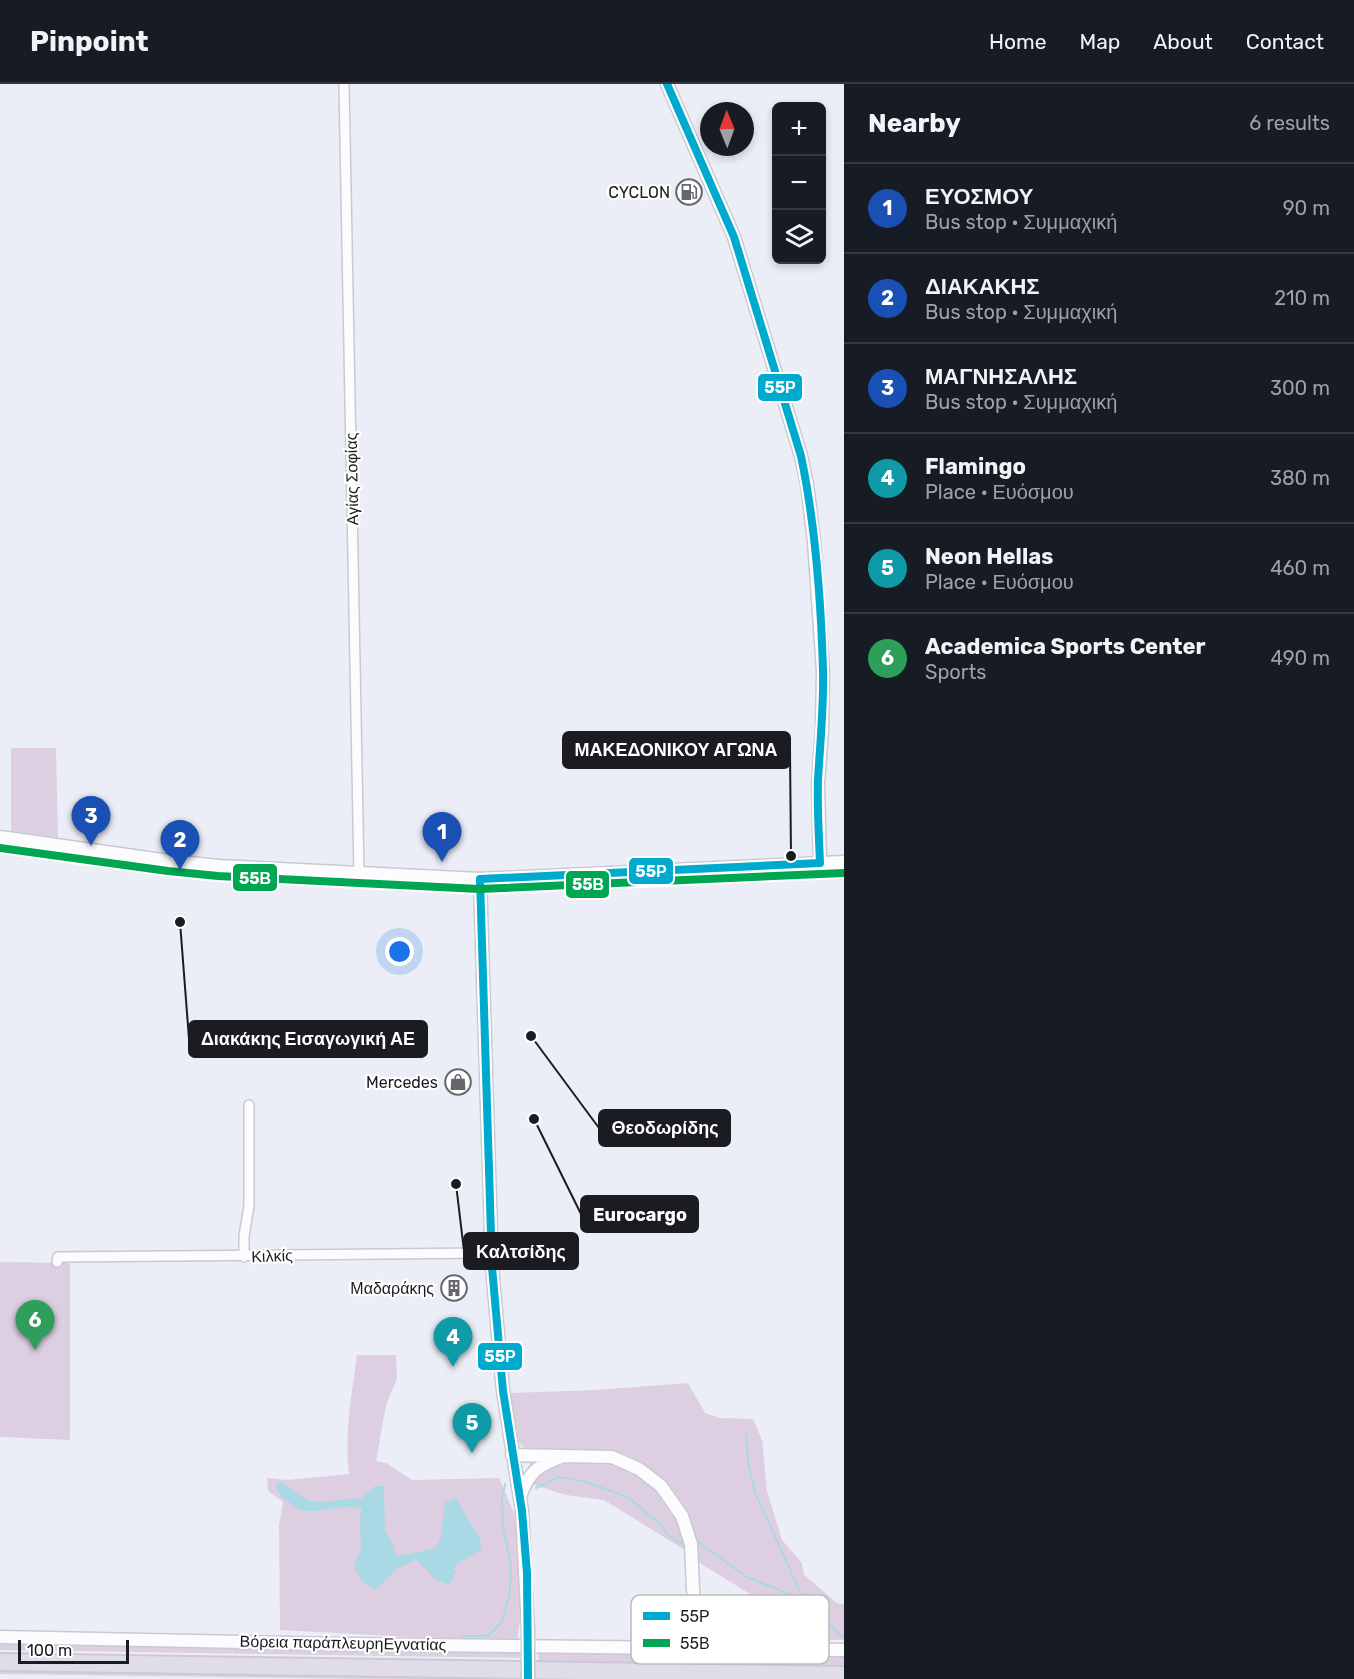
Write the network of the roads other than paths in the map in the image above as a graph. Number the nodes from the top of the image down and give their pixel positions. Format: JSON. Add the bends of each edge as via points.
{"nodes":[{"id":1,"x":344,"y":84,"type":"edge"},
{"id":2,"x":667,"y":84,"type":"edge"},
{"id":3,"x":0,"y":837,"type":"edge"},
{"id":4,"x":844,"y":862,"type":"edge"},
{"id":5,"x":820,"y":863,"type":"junction"},
{"id":6,"x":359,"y":874,"type":"junction"},
{"id":7,"x":480,"y":879,"type":"junction"},
{"id":8,"x":249,"y":1105,"type":"dead end"},
{"id":9,"x":492,"y":1253,"type":"junction"},
{"id":10,"x":244,"y":1257,"type":"junction"},
{"id":11,"x":57,"y":1262,"type":"dead end"},
{"id":12,"x":512,"y":1455,"type":"junction"},
{"id":13,"x":565,"y":1455,"type":"junction"},
{"id":14,"x":544,"y":1463,"type":"junction"},
{"id":15,"x":520,"y":1498,"type":"junction"},
{"id":16,"x":693,"y":1589,"type":"junction"},
{"id":17,"x":692,"y":1595,"type":"edge"},
{"id":18,"x":694,"y":1595,"type":"edge"},
{"id":19,"x":0,"y":1638,"type":"edge"},
{"id":20,"x":631,"y":1647,"type":"edge"},
{"id":21,"x":829,"y":1650,"type":"edge"},
{"id":22,"x":844,"y":1650,"type":"edge"},
{"id":23,"x":0,"y":1662,"type":"edge"},
{"id":24,"x":844,"y":1675,"type":"edge"},
{"id":25,"x":528,"y":1679,"type":"edge"}],
"edges":[{"from":1,"to":6,"type":"street","name":"Αγίας Σοφίας"},
{"from":2,"to":5,"type":"main road","via":[[734,237],[807,483],[823,671],[818,783]]},
{"from":3,"to":6,"type":"main road","via":[[169,861]]},
{"from":4,"to":5,"type":"main road"},
{"from":5,"to":7,"type":"main road"},
{"from":6,"to":7,"type":"main road"},
{"from":7,"to":9,"type":"main road"},
{"from":8,"to":10,"type":"street","via":[[249,1206]]},
{"from":9,"to":10,"type":"street","name":"Κιλκίς"},
{"from":9,"to":12,"type":"main road"},
{"from":10,"to":11,"type":"street","name":"Κιλκίς","via":[[57,1257]]},
{"from":12,"to":13,"type":"main road"},
{"from":12,"to":14,"type":"main road","via":[[529,1464]]},
{"from":12,"to":15,"type":"main road"},
{"from":13,"to":14,"type":"main road"},
{"from":13,"to":16,"type":"main road","via":[[612,1457],[639,1469],[661,1486],[674,1502],[687,1530]]},
{"from":14,"to":15,"type":"main road","via":[[528,1477]]},
{"from":15,"to":25,"type":"main road","bridge":true,"via":[[527,1573]]},
{"from":16,"to":17,"type":"main road"},
{"from":16,"to":18,"type":"main road"},
{"from":19,"to":20,"type":"main road","name":"Βόρεια παράπλευρηΕγνατίας"},
{"from":21,"to":22,"type":"main road","name":"Βόρεια παράπλευρηΕγνατίας"},
{"from":23,"to":24,"type":"highway"}]}
